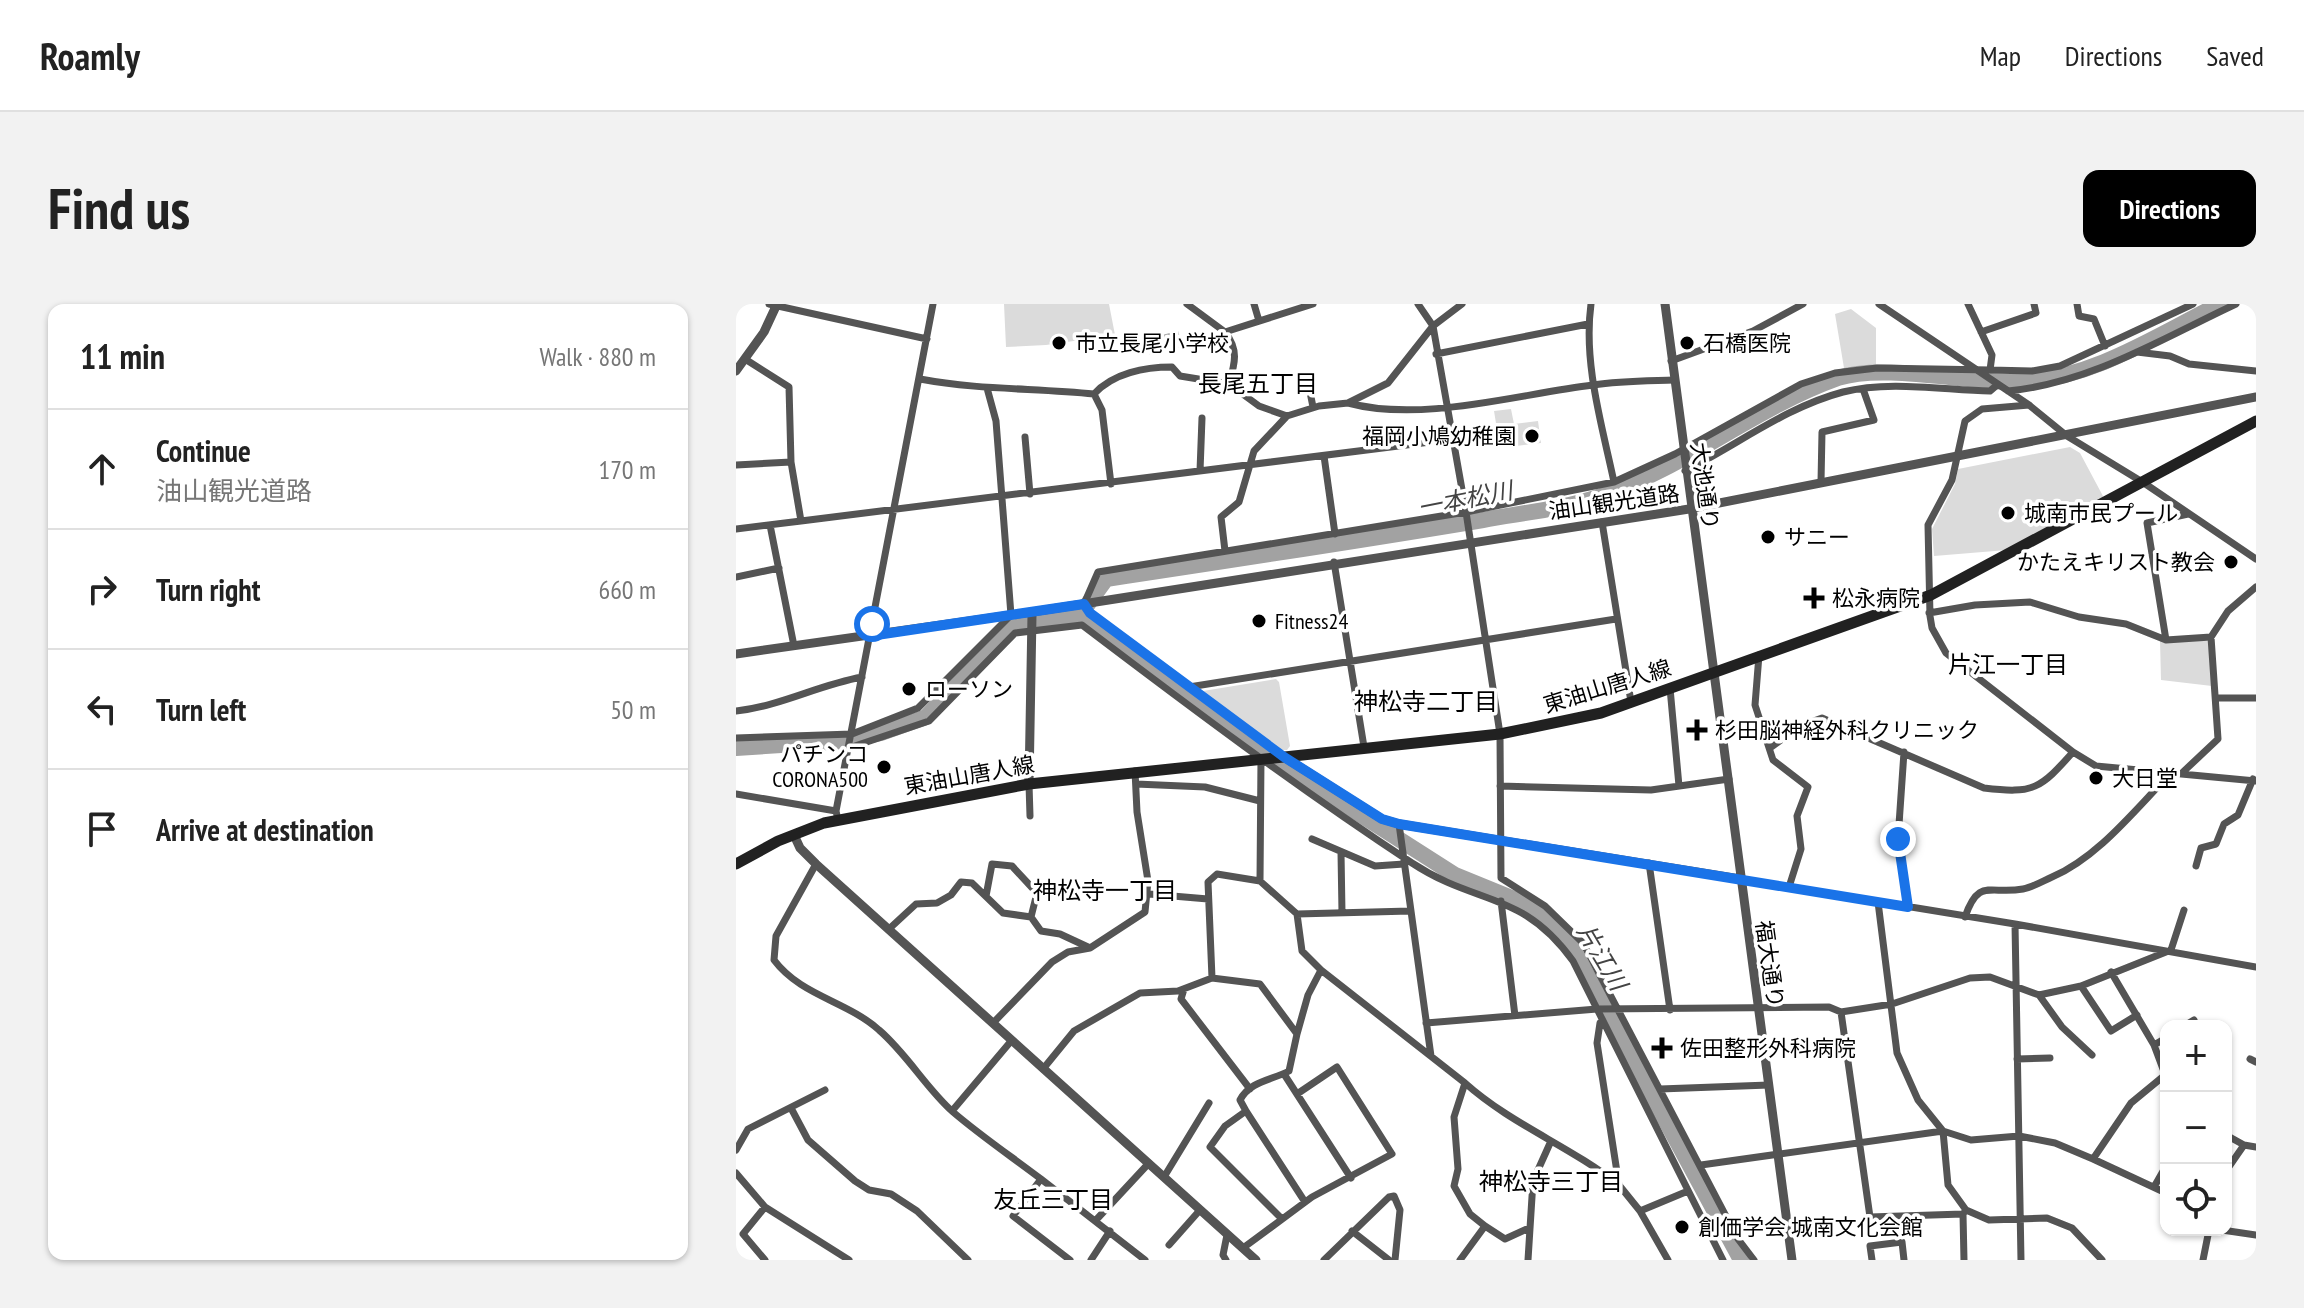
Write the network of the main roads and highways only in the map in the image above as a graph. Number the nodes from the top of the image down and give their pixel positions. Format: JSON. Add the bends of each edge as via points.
{"nodes":[{"id":1,"x":2256,"y":421,"type":"edge"},
{"id":2,"x":736,"y":864,"type":"edge"}],
"edges":[{"from":1,"to":2,"type":"main road","name":"東油山唐人線","via":[[1931,595],[1575,721],[1500,734],[1029,784],[837,815]]}]}
